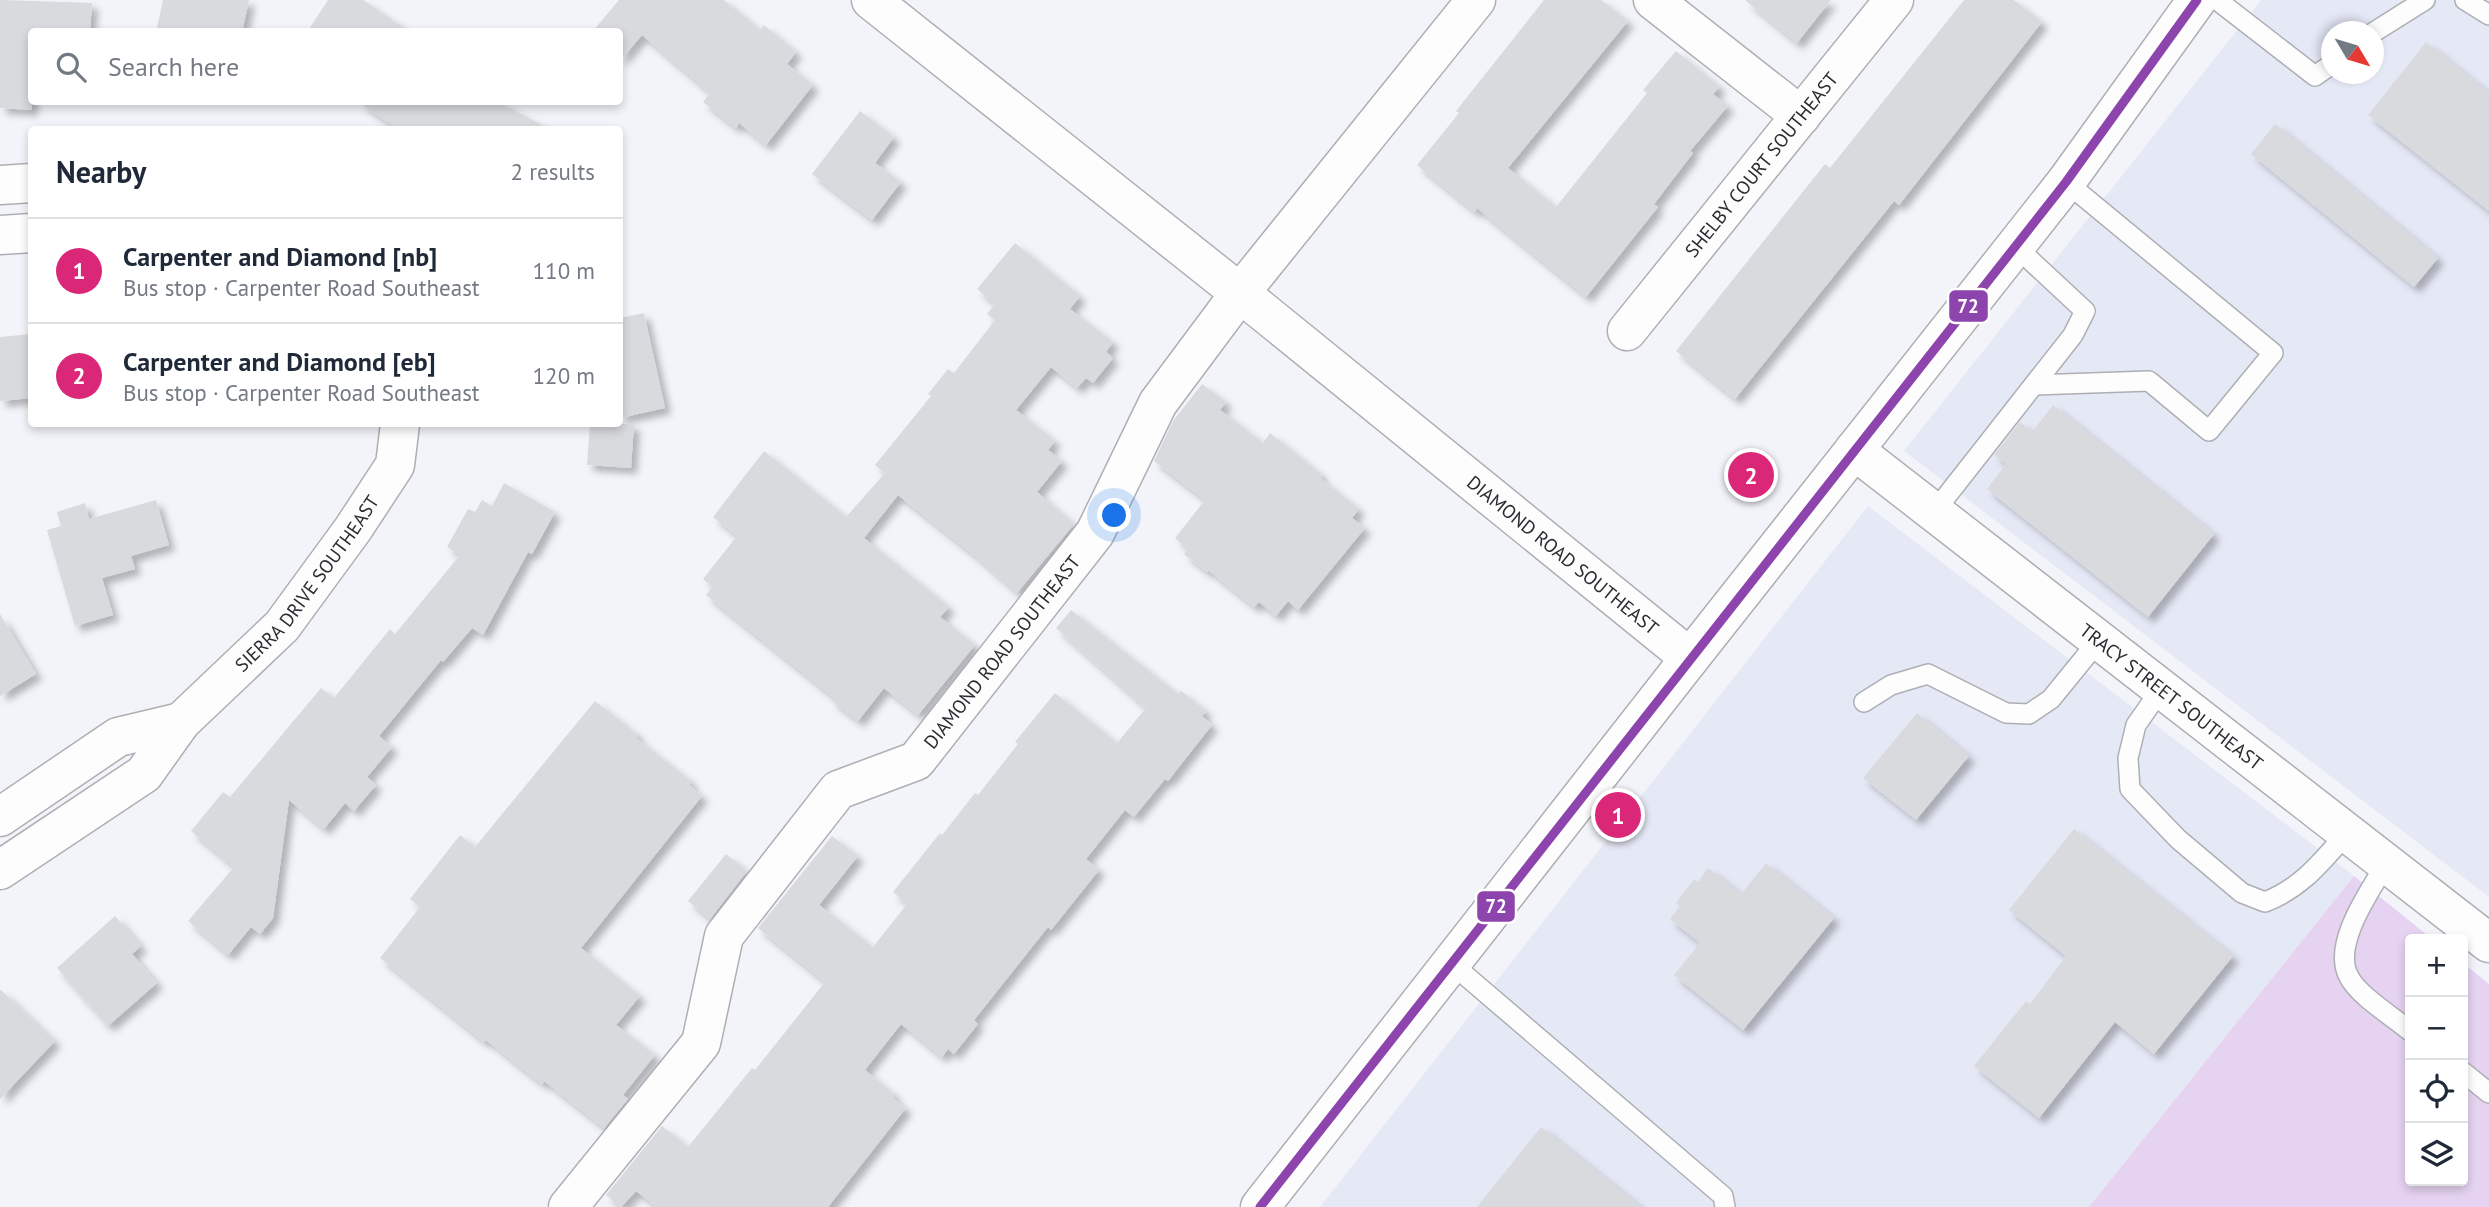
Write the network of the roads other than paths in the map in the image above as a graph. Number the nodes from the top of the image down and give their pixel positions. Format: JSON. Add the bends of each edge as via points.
{"nodes":[{"id":1,"x":871,"y":0,"type":"edge"},
{"id":2,"x":1476,"y":0,"type":"edge"},
{"id":3,"x":1653,"y":0,"type":"edge"},
{"id":4,"x":1894,"y":0,"type":"edge"},
{"id":5,"x":2197,"y":0,"type":"edge"},
{"id":6,"x":2217,"y":0,"type":"edge"},
{"id":7,"x":2425,"y":0,"type":"edge"},
{"id":8,"x":2465,"y":0,"type":"edge"},
{"id":9,"x":2489,"y":15,"type":"edge"},
{"id":10,"x":2384,"y":26,"type":"edge"},
{"id":11,"x":2321,"y":72,"type":"edge"},
{"id":12,"x":1801,"y":116,"type":"junction"},
{"id":13,"x":2066,"y":182,"type":"junction"},
{"id":14,"x":28,"y":183,"type":"edge"},
{"id":15,"x":0,"y":185,"type":"edge"},
{"id":16,"x":28,"y":233,"type":"edge"},
{"id":17,"x":0,"y":235,"type":"edge"},
{"id":18,"x":2015,"y":246,"type":"junction"},
{"id":19,"x":1240,"y":293,"type":"junction"},
{"id":20,"x":1627,"y":331,"type":"dead end"},
{"id":21,"x":2034,"y":385,"type":"junction"},
{"id":22,"x":400,"y":427,"type":"edge"},
{"id":23,"x":1854,"y":450,"type":"junction"},
{"id":24,"x":1934,"y":512,"type":"junction"},
{"id":25,"x":2099,"y":640,"type":"junction"},
{"id":26,"x":1690,"y":658,"type":"junction"},
{"id":27,"x":2162,"y":688,"type":"junction"},
{"id":28,"x":1864,"y":702,"type":"dead end"},
{"id":29,"x":181,"y":722,"type":"junction"},
{"id":30,"x":0,"y":817,"type":"edge"},
{"id":31,"x":2348,"y":832,"type":"junction"},
{"id":32,"x":2387,"y":862,"type":"junction"},
{"id":33,"x":0,"y":870,"type":"edge"},
{"id":34,"x":2489,"y":943,"type":"edge"},
{"id":35,"x":1452,"y":964,"type":"junction"},
{"id":36,"x":2405,"y":1027,"type":"edge"},
{"id":37,"x":2468,"y":1076,"type":"edge"},
{"id":38,"x":2489,"y":1093,"type":"edge"},
{"id":39,"x":568,"y":1207,"type":"edge"},
{"id":40,"x":1260,"y":1207,"type":"edge"},
{"id":41,"x":1725,"y":1207,"type":"edge"}],
"edges":[{"from":1,"to":19,"type":"street","name":"DIAMOND ROAD SOUTHEAST"},
{"from":2,"to":19,"type":"street","name":"DIAMOND ROAD SOUTHEAST"},
{"from":3,"to":12,"type":"street"},
{"from":4,"to":12,"type":"street","name":"SHELBY COURT SOUTHEAST"},
{"from":5,"to":13,"type":"street"},
{"from":6,"to":11,"type":"lane","via":[[2315,76]]},
{"from":7,"to":10,"type":"lane"},
{"from":8,"to":9,"type":"lane"},
{"from":12,"to":20,"type":"street","name":"SHELBY COURT SOUTHEAST"},
{"from":13,"to":18,"type":"street"},
{"from":13,"to":21,"type":"lane","via":[[2273,352],[2209,431],[2149,381]]},
{"from":14,"to":15,"type":"street"},
{"from":16,"to":17,"type":"street"},
{"from":18,"to":21,"type":"lane","via":[[2085,311],[2074,335]]},
{"from":18,"to":23,"type":"street"},
{"from":19,"to":26,"type":"street","name":"DIAMOND ROAD SOUTHEAST"},
{"from":19,"to":39,"type":"street","name":"DIAMOND ROAD SOUTHEAST","via":[[1158,403],[1096,533],[916,761],[838,790],[724,936],[701,1043]]},
{"from":21,"to":24,"type":"lane"},
{"from":22,"to":29,"type":"street","name":"SIERRA DRIVE SOUTHEAST","via":[[395,466],[282,626]]},
{"from":23,"to":24,"type":"street","name":"TRACY STREET SOUTHEAST"},
{"from":23,"to":26,"type":"street"},
{"from":24,"to":25,"type":"street","name":"TRACY STREET SOUTHEAST"},
{"from":25,"to":27,"type":"street","name":"TRACY STREET SOUTHEAST"},
{"from":25,"to":28,"type":"lane","via":[[2051,699],[2029,714],[2006,713],[1928,674],[1891,685]]},
{"from":26,"to":35,"type":"street"},
{"from":27,"to":31,"type":"street","name":"TRACY STREET SOUTHEAST"},
{"from":27,"to":31,"type":"lane","via":[[2136,725],[2128,758],[2130,789],[2178,839],[2242,893],[2264,902],[2287,893]]},
{"from":29,"to":30,"type":"street","via":[[118,737]]},
{"from":29,"to":33,"type":"street","name":"SIERRA DRIVE SOUTHEAST","via":[[144,774]]},
{"from":31,"to":32,"type":"street","name":"TRACY STREET SOUTHEAST"},
{"from":32,"to":34,"type":"street","name":"TRACY STREET SOUTHEAST"},
{"from":32,"to":36,"type":"lane","via":[[2353,922],[2344,954],[2348,976]]},
{"from":35,"to":40,"type":"street"},
{"from":35,"to":41,"type":"lane","via":[[1723,1196]]},
{"from":37,"to":38,"type":"lane"}]}
